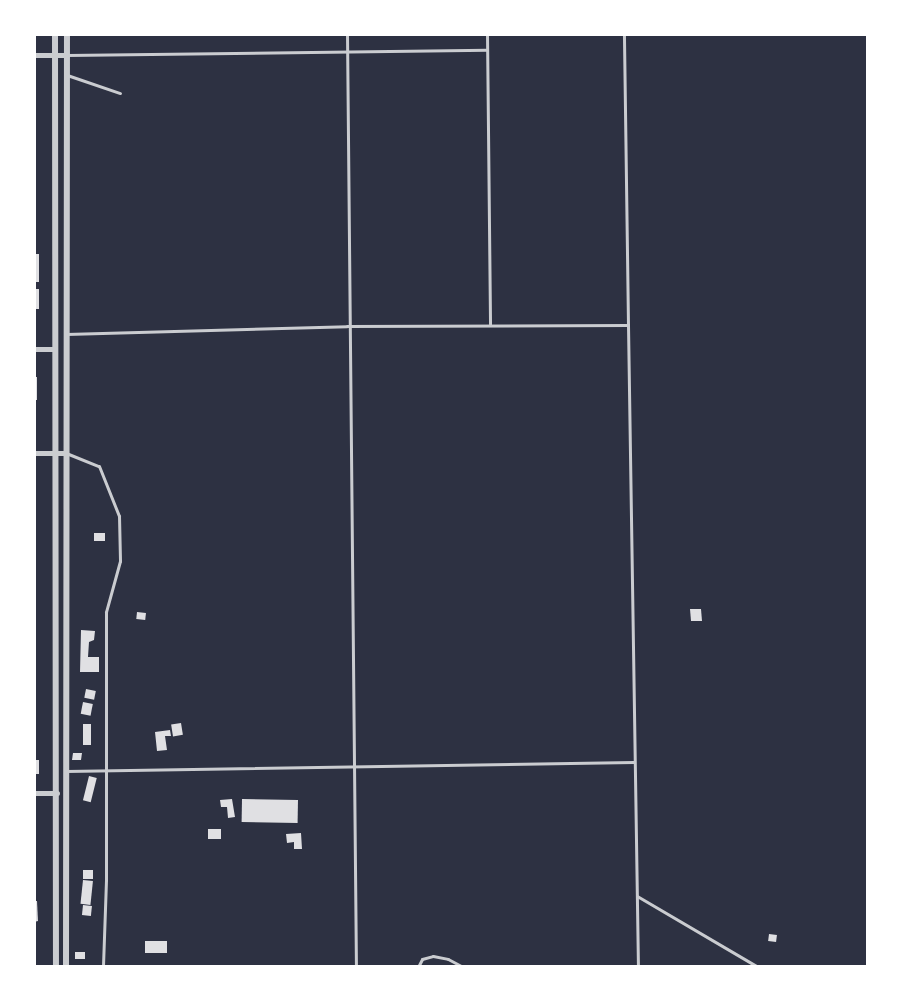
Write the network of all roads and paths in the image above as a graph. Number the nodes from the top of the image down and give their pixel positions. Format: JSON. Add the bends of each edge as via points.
{"nodes":[{"id":1,"x":55,"y":34,"type":"edge"},
{"id":2,"x":67,"y":34,"type":"edge"},
{"id":3,"x":347,"y":34,"type":"edge"},
{"id":4,"x":487,"y":34,"type":"edge"},
{"id":5,"x":624,"y":34,"type":"edge"},
{"id":6,"x":487,"y":50,"type":"junction"},
{"id":7,"x":347,"y":54,"type":"junction"},
{"id":8,"x":34,"y":55,"type":"edge"},
{"id":9,"x":54,"y":55,"type":"junction"},
{"id":10,"x":67,"y":55,"type":"junction"},
{"id":11,"x":67,"y":75,"type":"junction"},
{"id":12,"x":120,"y":93,"type":"dead end"},
{"id":13,"x":490,"y":324,"type":"junction"},
{"id":14,"x":628,"y":325,"type":"junction"},
{"id":15,"x":347,"y":326,"type":"junction"},
{"id":16,"x":66,"y":334,"type":"junction"},
{"id":17,"x":34,"y":349,"type":"edge"},
{"id":18,"x":55,"y":349,"type":"junction"},
{"id":19,"x":34,"y":453,"type":"edge"},
{"id":20,"x":56,"y":453,"type":"junction"},
{"id":21,"x":66,"y":453,"type":"junction"},
{"id":22,"x":635,"y":762,"type":"junction"},
{"id":23,"x":354,"y":765,"type":"junction"},
{"id":24,"x":105,"y":770,"type":"junction"},
{"id":25,"x":66,"y":771,"type":"junction"},
{"id":26,"x":34,"y":793,"type":"edge"},
{"id":27,"x":57,"y":793,"type":"junction"},
{"id":28,"x":637,"y":896,"type":"junction"},
{"id":29,"x":56,"y":967,"type":"edge"},
{"id":30,"x":66,"y":967,"type":"edge"},
{"id":31,"x":103,"y":967,"type":"edge"},
{"id":32,"x":356,"y":967,"type":"edge"},
{"id":33,"x":418,"y":967,"type":"edge"},
{"id":34,"x":463,"y":967,"type":"edge"},
{"id":35,"x":638,"y":967,"type":"edge"},
{"id":36,"x":758,"y":967,"type":"edge"}],
"edges":[{"from":1,"to":9,"type":"street"},
{"from":2,"to":10,"type":"street"},
{"from":3,"to":7,"type":"lane"},
{"from":4,"to":6,"type":"lane"},
{"from":5,"to":14,"type":"lane"},
{"from":6,"to":7,"type":"lane"},
{"from":6,"to":13,"type":"lane"},
{"from":7,"to":10,"type":"lane"},
{"from":7,"to":15,"type":"lane"},
{"from":8,"to":9,"type":"street"},
{"from":9,"to":10,"type":"street"},
{"from":9,"to":18,"type":"street"},
{"from":10,"to":11,"type":"street"},
{"from":11,"to":12,"type":"lane"},
{"from":11,"to":16,"type":"street"},
{"from":13,"to":14,"type":"lane"},
{"from":13,"to":15,"type":"lane"},
{"from":14,"to":22,"type":"lane"},
{"from":15,"to":16,"type":"lane"},
{"from":15,"to":23,"type":"lane"},
{"from":16,"to":21,"type":"street"},
{"from":17,"to":18,"type":"street"},
{"from":18,"to":20,"type":"street"},
{"from":19,"to":20,"type":"street"},
{"from":20,"to":21,"type":"street"},
{"from":20,"to":27,"type":"street"},
{"from":21,"to":24,"type":"lane","via":[[99,466],[119,516],[120,561],[106,612]]},
{"from":21,"to":25,"type":"street"},
{"from":22,"to":23,"type":"lane"},
{"from":22,"to":28,"type":"lane"},
{"from":23,"to":24,"type":"lane"},
{"from":23,"to":32,"type":"lane"},
{"from":24,"to":25,"type":"lane"},
{"from":24,"to":31,"type":"lane"},
{"from":25,"to":30,"type":"street"},
{"from":26,"to":27,"type":"street"},
{"from":27,"to":29,"type":"street"},
{"from":28,"to":35,"type":"lane"},
{"from":28,"to":36,"type":"lane"},
{"from":33,"to":34,"type":"lane","via":[[422,959],[433,956]]}]}
